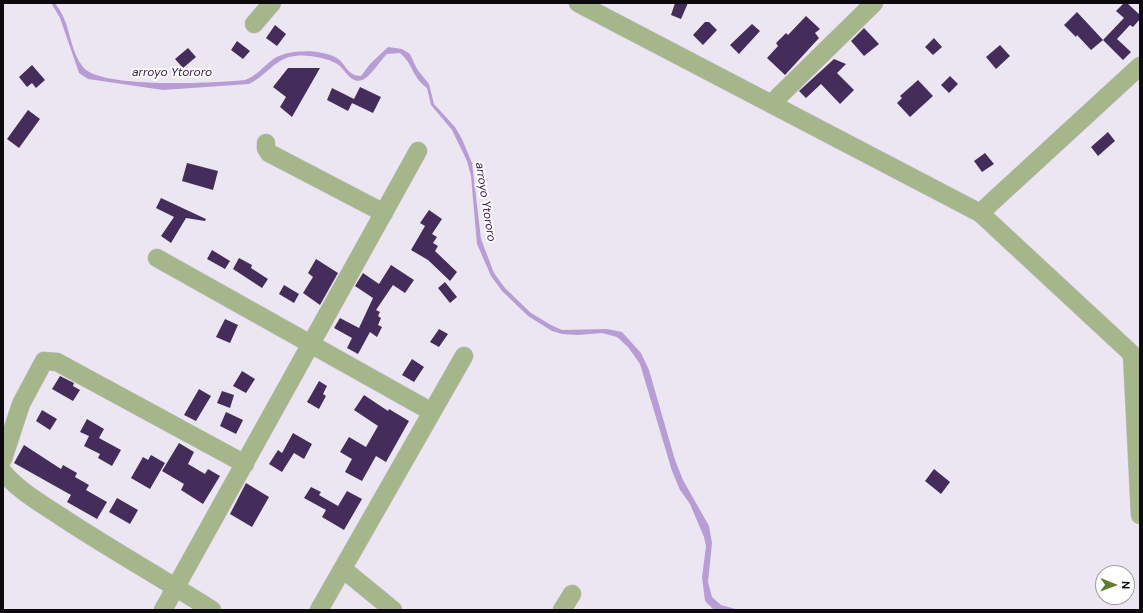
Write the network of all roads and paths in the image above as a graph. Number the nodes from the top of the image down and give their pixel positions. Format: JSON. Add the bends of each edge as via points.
{"nodes":[{"id":1,"x":272,"y":3,"type":"edge"},
{"id":2,"x":874,"y":3,"type":"edge"},
{"id":3,"x":586,"y":5,"type":"edge"},
{"id":4,"x":254,"y":24,"type":"dead end"},
{"id":5,"x":1140,"y":66,"type":"edge"},
{"id":6,"x":771,"y":104,"type":"junction"},
{"id":7,"x":266,"y":143,"type":"dead end"},
{"id":8,"x":418,"y":151,"type":"dead end"},
{"id":9,"x":384,"y":213,"type":"junction"},
{"id":10,"x":980,"y":213,"type":"junction"},
{"id":11,"x":157,"y":258,"type":"dead end"},
{"id":12,"x":311,"y":345,"type":"junction"},
{"id":13,"x":1136,"y":352,"type":"edge"},
{"id":14,"x":464,"y":356,"type":"dead end"},
{"id":15,"x":432,"y":412,"type":"junction"},
{"id":16,"x":3,"y":459,"type":"edge"},
{"id":17,"x":245,"y":464,"type":"junction"},
{"id":18,"x":3,"y":472,"type":"edge"},
{"id":19,"x":1140,"y":515,"type":"edge"},
{"id":20,"x":343,"y":570,"type":"junction"},
{"id":21,"x":176,"y":587,"type":"junction"},
{"id":22,"x":572,"y":594,"type":"dead end"},
{"id":23,"x":164,"y":610,"type":"edge"},
{"id":24,"x":212,"y":610,"type":"edge"},
{"id":25,"x":319,"y":610,"type":"edge"},
{"id":26,"x":393,"y":610,"type":"edge"},
{"id":27,"x":562,"y":610,"type":"edge"}],
"edges":[{"from":1,"to":4,"type":"street"},
{"from":2,"to":6,"type":"street"},
{"from":3,"to":6,"type":"street"},
{"from":5,"to":10,"type":"street"},
{"from":6,"to":10,"type":"street"},
{"from":7,"to":9,"type":"street","via":[[266,148],[275,157]]},
{"from":8,"to":9,"type":"street"},
{"from":9,"to":12,"type":"street"},
{"from":10,"to":13,"type":"street"},
{"from":11,"to":12,"type":"street"},
{"from":12,"to":15,"type":"street"},
{"from":12,"to":17,"type":"street"},
{"from":13,"to":19,"type":"street"},
{"from":14,"to":15,"type":"street"},
{"from":15,"to":20,"type":"street"},
{"from":16,"to":17,"type":"street","via":[[21,404],[44,361],[50,361],[57,362]]},
{"from":17,"to":21,"type":"street"},
{"from":18,"to":21,"type":"street","via":[[17,487],[39,502],[104,545]]},
{"from":20,"to":25,"type":"street"},
{"from":20,"to":26,"type":"street"},
{"from":21,"to":23,"type":"street"},
{"from":21,"to":24,"type":"street"},
{"from":22,"to":27,"type":"street"}]}
